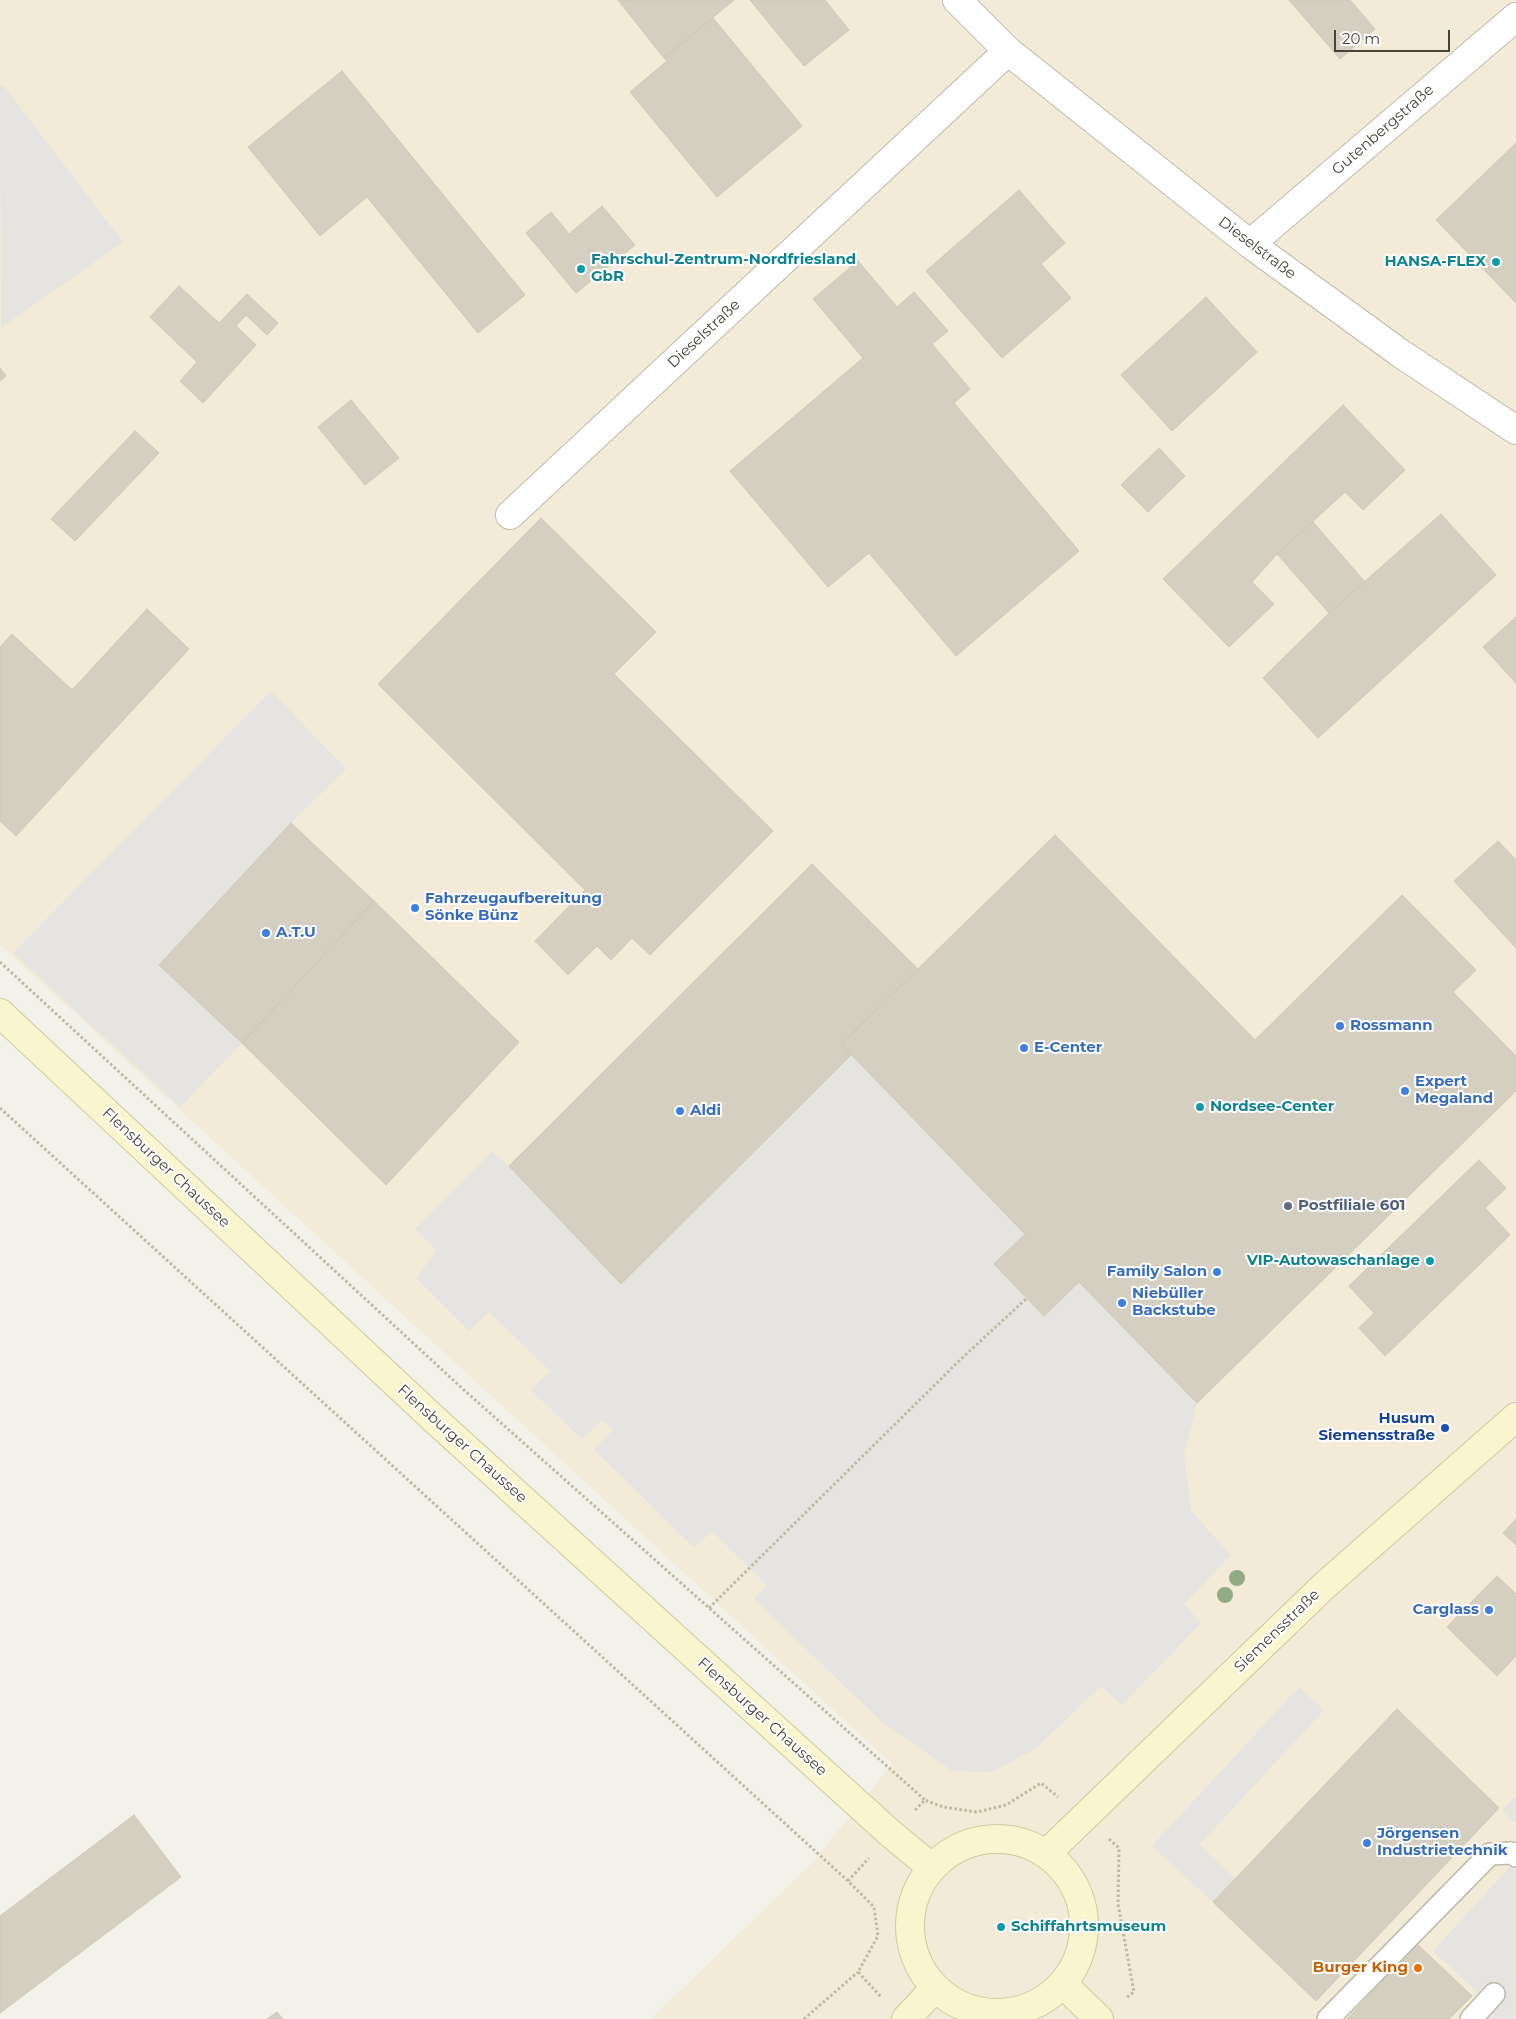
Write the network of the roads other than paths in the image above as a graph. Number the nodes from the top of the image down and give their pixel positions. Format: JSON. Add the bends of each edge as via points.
{"nodes":[{"id":1,"x":957,"y":0,"type":"edge"},
{"id":2,"x":1516,"y":17,"type":"edge"},
{"id":3,"x":1008,"y":52,"type":"junction"},
{"id":4,"x":1250,"y":244,"type":"junction"},
{"id":5,"x":1516,"y":430,"type":"edge"},
{"id":6,"x":510,"y":515,"type":"dead end"},
{"id":7,"x":0,"y":1013,"type":"edge"},
{"id":8,"x":1516,"y":1417,"type":"edge"},
{"id":9,"x":1046,"y":1854,"type":"junction"},
{"id":10,"x":1516,"y":1856,"type":"edge"},
{"id":11,"x":931,"y":1867,"type":"junction"},
{"id":12,"x":1062,"y":1984,"type":"junction"},
{"id":13,"x":935,"y":1988,"type":"junction"},
{"id":14,"x":1494,"y":1994,"type":"dead end"},
{"id":15,"x":906,"y":2019,"type":"edge"},
{"id":16,"x":1099,"y":2019,"type":"edge"},
{"id":17,"x":1328,"y":2019,"type":"edge"},
{"id":18,"x":1471,"y":2019,"type":"edge"}],
"edges":[{"from":1,"to":3,"type":"street","name":"Dieselstraße"},
{"from":2,"to":4,"type":"street","name":"Gutenbergstraße"},
{"from":3,"to":4,"type":"street","name":"Dieselstraße"},
{"from":3,"to":6,"type":"street","name":"Dieselstraße"},
{"from":4,"to":5,"type":"street","name":"Dieselstraße","via":[[1400,353]]},
{"from":7,"to":11,"type":"main road","name":"Flensburger Chaussee","via":[[434,1420]]},
{"from":8,"to":9,"type":"main road","name":"Siemensstraße","via":[[1324,1586]]},
{"from":9,"to":11,"type":"main road","via":[[1027,1844],[992,1838],[954,1849]]},
{"from":9,"to":12,"type":"main road","via":[[1062,1867],[1078,1892],[1084,1917],[1078,1959]]},
{"from":10,"to":17,"type":"lane","via":[[1512,1853],[1490,1854]]},
{"from":11,"to":13,"type":"main road","via":[[917,1889],[910,1913],[910,1933],[913,1952],[922,1972]]},
{"from":12,"to":13,"type":"main road","via":[[1029,2008],[1009,2013],[984,2013],[956,2003]]},
{"from":12,"to":16,"type":"main road"},
{"from":13,"to":15,"type":"main road"},
{"from":14,"to":18,"type":"lane"}]}
